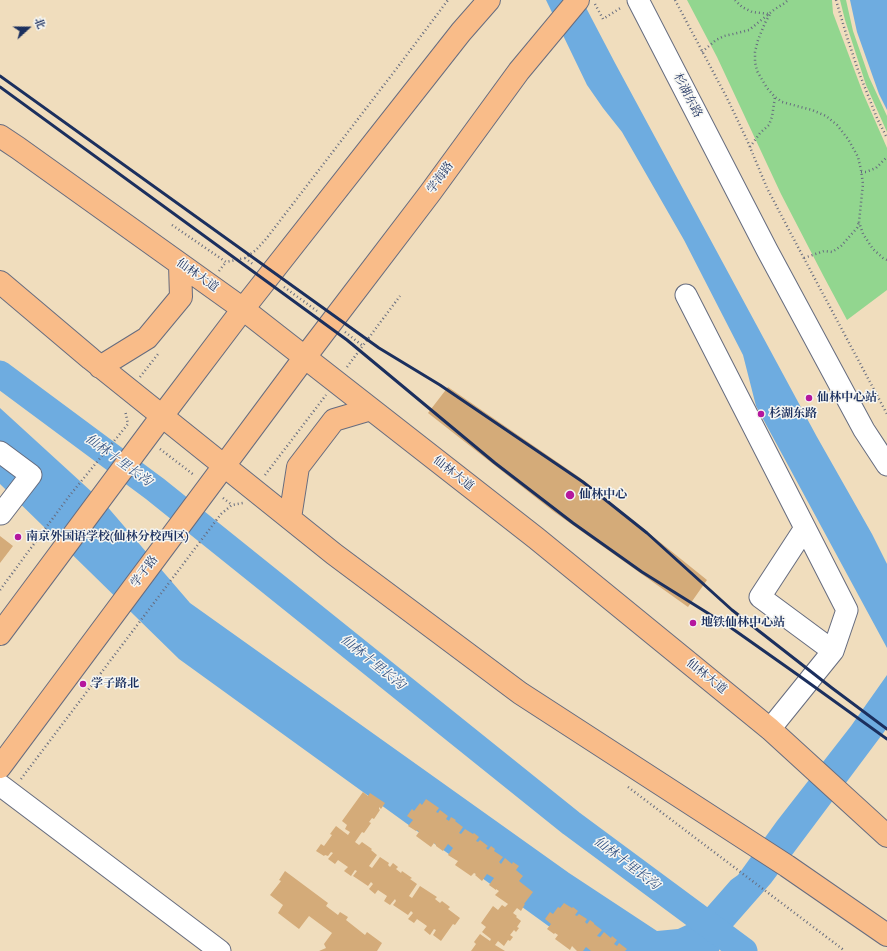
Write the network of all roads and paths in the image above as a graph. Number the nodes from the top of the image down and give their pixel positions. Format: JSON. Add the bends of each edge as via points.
{"nodes":[{"id":1,"x":448,"y":0,"type":"edge"},
{"id":2,"x":489,"y":0,"type":"edge"},
{"id":3,"x":578,"y":0,"type":"edge"},
{"id":4,"x":593,"y":0,"type":"edge"},
{"id":5,"x":675,"y":0,"type":"edge"},
{"id":6,"x":736,"y":0,"type":"edge"},
{"id":7,"x":788,"y":0,"type":"edge"},
{"id":8,"x":836,"y":0,"type":"edge"},
{"id":9,"x":632,"y":2,"type":"edge"},
{"id":10,"x":770,"y":14,"type":"junction"},
{"id":11,"x":702,"y":52,"type":"junction"},
{"id":12,"x":775,"y":97,"type":"junction"},
{"id":13,"x":0,"y":136,"type":"edge"},
{"id":14,"x":887,"y":138,"type":"edge"},
{"id":15,"x":750,"y":148,"type":"junction"},
{"id":16,"x":887,"y":157,"type":"edge"},
{"id":17,"x":861,"y":172,"type":"junction"},
{"id":18,"x":859,"y":222,"type":"junction"},
{"id":19,"x":172,"y":225,"type":"dead end"},
{"id":20,"x":245,"y":258,"type":"junction"},
{"id":21,"x":804,"y":258,"type":"junction"},
{"id":22,"x":887,"y":260,"type":"edge"},
{"id":23,"x":180,"y":265,"type":"junction"},
{"id":24,"x":269,"y":276,"type":"junction"},
{"id":25,"x":0,"y":282,"type":"edge"},
{"id":26,"x":686,"y":295,"type":"dead end"},
{"id":27,"x":400,"y":296,"type":"dead end"},
{"id":28,"x":243,"y":309,"type":"junction"},
{"id":29,"x":332,"y":322,"type":"junction"},
{"id":30,"x":363,"y":346,"type":"junction"},
{"id":31,"x":305,"y":358,"type":"junction"},
{"id":32,"x":100,"y":366,"type":"junction"},
{"id":33,"x":336,"y":382,"type":"junction"},
{"id":34,"x":371,"y":409,"type":"junction"},
{"id":35,"x":887,"y":414,"type":"edge"},
{"id":36,"x":162,"y":416,"type":"junction"},
{"id":37,"x":128,"y":424,"type":"dead end"},
{"id":38,"x":117,"y":437,"type":"dead end"},
{"id":39,"x":141,"y":444,"type":"junction"},
{"id":40,"x":0,"y":452,"type":"edge"},
{"id":41,"x":887,"y":465,"type":"edge"},
{"id":42,"x":224,"y":466,"type":"junction"},
{"id":43,"x":204,"y":492,"type":"junction"},
{"id":44,"x":249,"y":496,"type":"junction"},
{"id":45,"x":232,"y":505,"type":"dead end"},
{"id":46,"x":0,"y":514,"type":"edge"},
{"id":47,"x":221,"y":514,"type":"dead end"},
{"id":48,"x":290,"y":518,"type":"junction"},
{"id":49,"x":805,"y":528,"type":"junction"},
{"id":50,"x":0,"y":590,"type":"edge"},
{"id":51,"x":0,"y":634,"type":"edge"},
{"id":52,"x":833,"y":651,"type":"junction"},
{"id":53,"x":770,"y":729,"type":"junction"},
{"id":54,"x":0,"y":767,"type":"edge"},
{"id":55,"x":9,"y":783,"type":"edge"},
{"id":56,"x":887,"y":836,"type":"edge"},
{"id":57,"x":887,"y":935,"type":"edge"},
{"id":58,"x":220,"y":951,"type":"edge"}],
"edges":[{"from":1,"to":20,"type":"path","via":[[266,239]]},
{"from":2,"to":24,"type":"main road"},
{"from":3,"to":29,"type":"main road","name":"学海路","via":[[519,71]]},
{"from":4,"to":9,"type":"path","via":[[603,19]]},
{"from":5,"to":11,"type":"path"},
{"from":6,"to":10,"type":"path","via":[[752,12]]},
{"from":7,"to":10,"type":"path"},
{"from":8,"to":14,"type":"path","via":[[858,70]]},
{"from":9,"to":41,"type":"street","name":"杉湖东路","via":[[864,430]]},
{"from":10,"to":11,"type":"path","via":[[749,30],[724,36]]},
{"from":10,"to":12,"type":"path","via":[[758,40],[755,62],[757,71]]},
{"from":11,"to":15,"type":"path"},
{"from":12,"to":15,"type":"path","via":[[769,125]]},
{"from":12,"to":17,"type":"path","via":[[782,102],[826,116],[848,139],[858,157]]},
{"from":13,"to":23,"type":"main road","name":"仙林大道"},
{"from":15,"to":21,"type":"path","via":[[767,188]]},
{"from":16,"to":17,"type":"path","via":[[876,168]]},
{"from":17,"to":18,"type":"path","via":[[863,184]]},
{"from":18,"to":21,"type":"path","via":[[841,246],[832,252],[824,251]]},
{"from":18,"to":22,"type":"path","via":[[873,249]]},
{"from":19,"to":20,"type":"path","via":[[226,262]]},
{"from":20,"to":24,"type":"path"},
{"from":21,"to":35,"type":"path"},
{"from":23,"to":28,"type":"main road","name":"仙林大道"},
{"from":23,"to":32,"type":"main road","via":[[181,297],[148,338]]},
{"from":24,"to":28,"type":"main road"},
{"from":24,"to":29,"type":"path"},
{"from":25,"to":32,"type":"main road"},
{"from":26,"to":49,"type":"street"},
{"from":27,"to":30,"type":"path"},
{"from":28,"to":31,"type":"main road","name":"仙林大道"},
{"from":28,"to":36,"type":"main road"},
{"from":29,"to":30,"type":"path"},
{"from":29,"to":31,"type":"main road","name":"学海路"},
{"from":30,"to":33,"type":"path"},
{"from":31,"to":33,"type":"main road","name":"仙林大道"},
{"from":31,"to":42,"type":"main road","name":"学子路"},
{"from":32,"to":36,"type":"main road"},
{"from":33,"to":34,"type":"main road","name":"仙林大道"},
{"from":33,"to":44,"type":"path"},
{"from":34,"to":48,"type":"main road","via":[[334,420],[298,466]]},
{"from":34,"to":53,"type":"main road","name":"仙林大道","via":[[536,538]]},
{"from":36,"to":39,"type":"main road"},
{"from":36,"to":42,"type":"main road"},
{"from":37,"to":39,"type":"path"},
{"from":38,"to":50,"type":"path","via":[[70,495]]},
{"from":39,"to":43,"type":"path"},
{"from":39,"to":51,"type":"main road"},
{"from":40,"to":46,"type":"street","via":[[31,475]]},
{"from":42,"to":43,"type":"main road","name":"学子路"},
{"from":42,"to":44,"type":"main road"},
{"from":43,"to":45,"type":"path"},
{"from":43,"to":54,"type":"main road","name":"学子路"},
{"from":44,"to":48,"type":"main road"},
{"from":47,"to":55,"type":"path"},
{"from":48,"to":57,"type":"main road","via":[[520,693],[787,866]]},
{"from":49,"to":52,"type":"street","via":[[847,610]]},
{"from":49,"to":52,"type":"street","via":[[760,597]]},
{"from":52,"to":53,"type":"street"},
{"from":53,"to":56,"type":"main road","name":"仙林大道"},
{"from":55,"to":58,"type":"street"}]}
